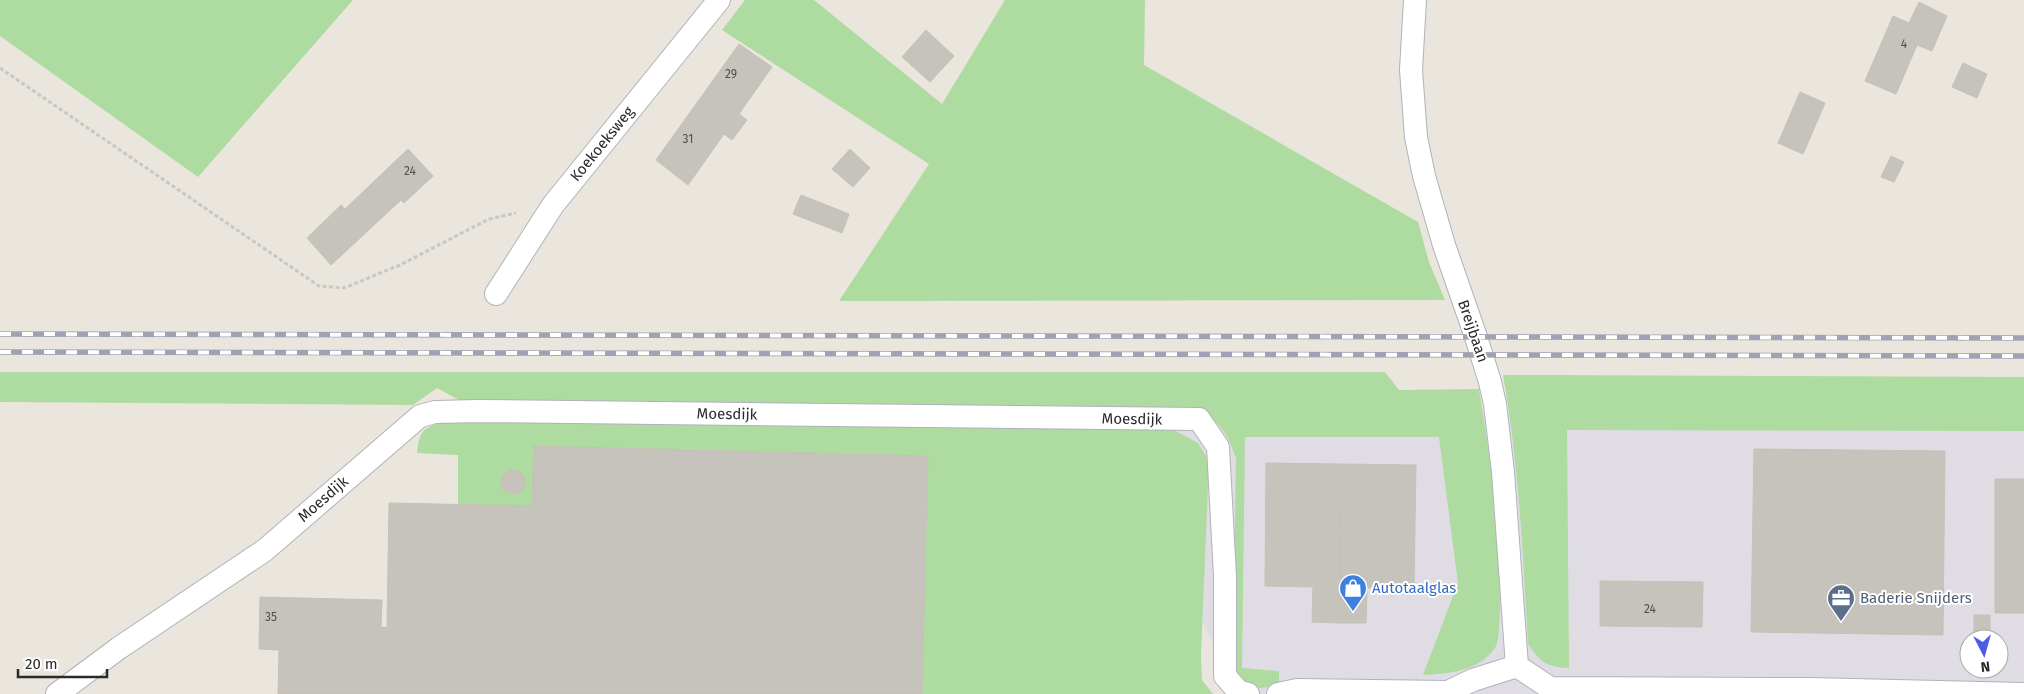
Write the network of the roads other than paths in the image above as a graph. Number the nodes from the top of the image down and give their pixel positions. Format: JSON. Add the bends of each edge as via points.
{"nodes":[{"id":1,"x":719,"y":0,"type":"edge"},
{"id":2,"x":1415,"y":0,"type":"edge"},
{"id":3,"x":496,"y":294,"type":"dead end"},
{"id":4,"x":440,"y":394,"type":"dead end"},
{"id":5,"x":415,"y":419,"type":"junction"},
{"id":6,"x":1517,"y":666,"type":"junction"},
{"id":7,"x":57,"y":694,"type":"edge"},
{"id":8,"x":1248,"y":694,"type":"edge"},
{"id":9,"x":1278,"y":694,"type":"edge"},
{"id":10,"x":2024,"y":694,"type":"edge"}],
"edges":[{"from":1,"to":3,"type":"street","name":"Koekoeksweg","via":[[553,204]]},
{"from":2,"to":6,"type":"street","name":"Breijbaan","via":[[1411,70],[1416,137],[1444,245],[1495,404]]},
{"from":4,"to":5,"type":"street"},
{"from":5,"to":7,"type":"street","name":"Moesdijk","via":[[265,550],[119,648]]},
{"from":5,"to":8,"type":"street","name":"Moesdijk","via":[[435,412],[478,411],[1199,419],[1218,447],[1226,676],[1238,691]]},
{"from":6,"to":9,"type":"street","via":[[1448,692],[1297,690]]},
{"from":6,"to":10,"type":"street","via":[[1550,688]]}]}
